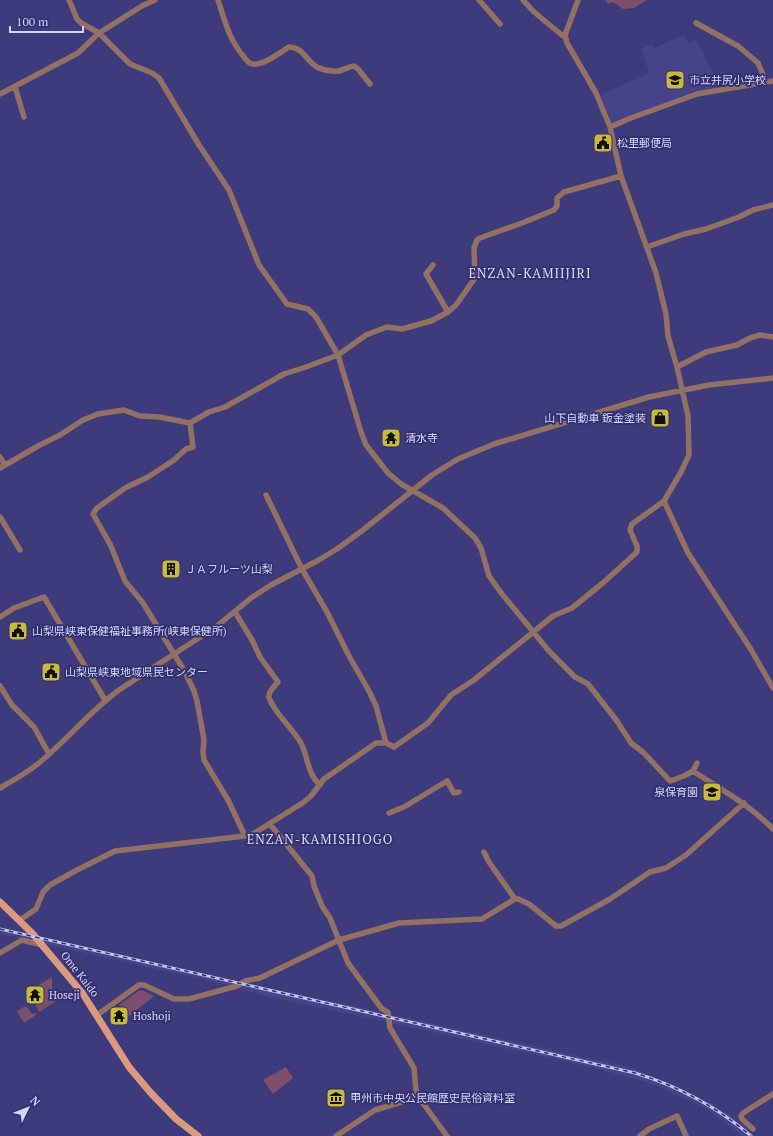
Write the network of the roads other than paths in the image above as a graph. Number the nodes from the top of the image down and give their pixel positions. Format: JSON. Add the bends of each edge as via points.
{"nodes":[{"id":1,"x":69,"y":0,"type":"edge"},
{"id":2,"x":155,"y":0,"type":"edge"},
{"id":3,"x":218,"y":0,"type":"edge"},
{"id":4,"x":479,"y":0,"type":"edge"},
{"id":5,"x":523,"y":0,"type":"edge"},
{"id":6,"x":578,"y":0,"type":"edge"},
{"id":7,"x":696,"y":23,"type":"dead end"},
{"id":8,"x":500,"y":24,"type":"dead end"},
{"id":9,"x":99,"y":33,"type":"junction"},
{"id":10,"x":563,"y":36,"type":"dead end"},
{"id":11,"x":773,"y":81,"type":"edge"},
{"id":12,"x":766,"y":82,"type":"junction"},
{"id":13,"x":370,"y":84,"type":"dead end"},
{"id":14,"x":15,"y":87,"type":"junction"},
{"id":15,"x":0,"y":94,"type":"edge"},
{"id":16,"x":24,"y":117,"type":"dead end"},
{"id":17,"x":610,"y":127,"type":"junction"},
{"id":18,"x":621,"y":176,"type":"junction"},
{"id":19,"x":773,"y":205,"type":"edge"},
{"id":20,"x":647,"y":247,"type":"junction"},
{"id":21,"x":432,"y":265,"type":"dead end"},
{"id":22,"x":448,"y":312,"type":"junction"},
{"id":23,"x":773,"y":337,"type":"edge"},
{"id":24,"x":338,"y":355,"type":"junction"},
{"id":25,"x":677,"y":367,"type":"junction"},
{"id":26,"x":773,"y":378,"type":"edge"},
{"id":27,"x":681,"y":390,"type":"junction"},
{"id":28,"x":190,"y":423,"type":"junction"},
{"id":29,"x":0,"y":457,"type":"edge"},
{"id":30,"x":2,"y":467,"type":"edge"},
{"id":31,"x":412,"y":491,"type":"junction"},
{"id":32,"x":266,"y":495,"type":"dead end"},
{"id":33,"x":664,"y":501,"type":"junction"},
{"id":34,"x":0,"y":518,"type":"edge"},
{"id":35,"x":20,"y":550,"type":"dead end"},
{"id":36,"x":302,"y":569,"type":"junction"},
{"id":37,"x":235,"y":612,"type":"junction"},
{"id":38,"x":0,"y":617,"type":"edge"},
{"id":39,"x":534,"y":633,"type":"junction"},
{"id":40,"x":174,"y":654,"type":"junction"},
{"id":41,"x":0,"y":686,"type":"edge"},
{"id":42,"x":773,"y":688,"type":"edge"},
{"id":43,"x":105,"y":700,"type":"junction"},
{"id":44,"x":386,"y":743,"type":"junction"},
{"id":45,"x":48,"y":754,"type":"junction"},
{"id":46,"x":697,"y":763,"type":"dead end"},
{"id":47,"x":693,"y":771,"type":"junction"},
{"id":48,"x":320,"y":785,"type":"junction"},
{"id":49,"x":0,"y":788,"type":"edge"},
{"id":50,"x":459,"y":792,"type":"dead end"},
{"id":51,"x":744,"y":803,"type":"junction"},
{"id":52,"x":389,"y":813,"type":"dead end"},
{"id":53,"x":270,"y":824,"type":"junction"},
{"id":54,"x":773,"y":829,"type":"edge"},
{"id":55,"x":245,"y":836,"type":"junction"},
{"id":56,"x":484,"y":852,"type":"dead end"},
{"id":57,"x":515,"y":899,"type":"junction"},
{"id":58,"x":0,"y":902,"type":"edge"},
{"id":59,"x":20,"y":920,"type":"junction"},
{"id":60,"x":339,"y":940,"type":"junction"},
{"id":61,"x":42,"y":945,"type":"junction"},
{"id":62,"x":0,"y":953,"type":"edge"},
{"id":63,"x":97,"y":1015,"type":"junction"},
{"id":64,"x":773,"y":1094,"type":"edge"},
{"id":65,"x":417,"y":1095,"type":"junction"},
{"id":66,"x":753,"y":1129,"type":"dead end"},
{"id":67,"x":198,"y":1136,"type":"edge"},
{"id":68,"x":336,"y":1136,"type":"edge"},
{"id":69,"x":447,"y":1136,"type":"edge"},
{"id":70,"x":640,"y":1136,"type":"edge"},
{"id":71,"x":686,"y":1136,"type":"edge"}],
"edges":[{"from":1,"to":9,"type":"street","via":[[77,19]]},
{"from":2,"to":9,"type":"street"},
{"from":3,"to":13,"type":"street","via":[[234,45],[248,62],[256,64],[293,47],[299,49],[317,67],[333,72],[354,66]]},
{"from":4,"to":8,"type":"street"},
{"from":5,"to":10,"type":"street"},
{"from":6,"to":17,"type":"street","via":[[565,35],[567,43],[596,93]]},
{"from":7,"to":12,"type":"street","via":[[738,46],[758,63]]},
{"from":9,"to":14,"type":"street","via":[[78,53]]},
{"from":9,"to":24,"type":"street","via":[[130,64],[159,78],[229,190],[259,265],[287,304],[304,307],[313,312]]},
{"from":11,"to":12,"type":"street"},
{"from":12,"to":17,"type":"street","via":[[697,94]]},
{"from":14,"to":15,"type":"street"},
{"from":14,"to":16,"type":"street"},
{"from":17,"to":18,"type":"street"},
{"from":18,"to":20,"type":"street"},
{"from":18,"to":22,"type":"street","via":[[564,192],[557,198],[554,210],[477,240],[474,248],[475,278]]},
{"from":19,"to":20,"type":"street"},
{"from":20,"to":25,"type":"street","via":[[656,273],[666,314],[668,336]]},
{"from":21,"to":22,"type":"street","via":[[426,274]]},
{"from":22,"to":24,"type":"street","via":[[431,321],[402,329],[387,328],[366,335]]},
{"from":23,"to":25,"type":"street","via":[[760,335],[737,345],[711,350]]},
{"from":24,"to":28,"type":"street","via":[[284,374]]},
{"from":24,"to":31,"type":"street","via":[[366,445],[388,472]]},
{"from":25,"to":27,"type":"street"},
{"from":26,"to":27,"type":"street"},
{"from":27,"to":31,"type":"street","via":[[649,397],[494,444],[438,470]]},
{"from":27,"to":33,"type":"street","via":[[688,416],[689,455]]},
{"from":28,"to":30,"type":"street","via":[[140,416],[124,410],[98,414]]},
{"from":28,"to":40,"type":"street","via":[[193,447],[186,449],[148,477],[125,488],[97,508],[93,514],[110,544],[125,581],[143,603]]},
{"from":29,"to":30,"type":"street"},
{"from":31,"to":36,"type":"street","via":[[363,530]]},
{"from":31,"to":39,"type":"street","via":[[444,508],[475,538],[482,548],[489,576]]},
{"from":32,"to":36,"type":"street"},
{"from":33,"to":39,"type":"street","via":[[632,524],[630,530],[637,546],[636,552],[572,608],[553,616]]},
{"from":33,"to":42,"type":"street","via":[[688,553]]},
{"from":34,"to":35,"type":"street"},
{"from":36,"to":37,"type":"street","via":[[271,585]]},
{"from":36,"to":44,"type":"street","via":[[370,693]]},
{"from":37,"to":40,"type":"street"},
{"from":37,"to":48,"type":"street","via":[[260,657],[278,682],[269,697],[301,744],[310,771]]},
{"from":38,"to":43,"type":"street","via":[[14,608],[44,597]]},
{"from":39,"to":44,"type":"street","via":[[451,695],[425,726],[394,746]]},
{"from":39,"to":47,"type":"street","via":[[575,677],[588,684],[631,743],[670,781]]},
{"from":40,"to":43,"type":"street"},
{"from":40,"to":55,"type":"street","via":[[198,701],[204,740],[204,760],[228,800]]},
{"from":41,"to":45,"type":"street","via":[[12,706],[34,727]]},
{"from":43,"to":45,"type":"street"},
{"from":44,"to":48,"type":"street","via":[[376,743],[333,772]]},
{"from":45,"to":49,"type":"street","via":[[40,763]]},
{"from":46,"to":47,"type":"street"},
{"from":47,"to":51,"type":"street"},
{"from":48,"to":53,"type":"street","via":[[311,796]]},
{"from":50,"to":52,"type":"street","via":[[454,793],[447,781]]},
{"from":51,"to":54,"type":"street"},
{"from":51,"to":57,"type":"street","via":[[686,855],[666,868],[650,872],[610,899],[561,926],[556,926],[522,900]]},
{"from":53,"to":55,"type":"street"},
{"from":53,"to":60,"type":"street","via":[[312,876],[322,906]]},
{"from":55,"to":59,"type":"street","via":[[115,851],[50,885],[43,892],[36,909]]},
{"from":56,"to":57,"type":"street","via":[[488,862]]},
{"from":57,"to":60,"type":"street","via":[[482,919],[399,923]]},
{"from":58,"to":59,"type":"main road","name":"Ome Kaido"},
{"from":59,"to":61,"type":"main road","name":"Ome Kaido"},
{"from":60,"to":63,"type":"street","via":[[260,978],[189,999],[174,999],[139,985]]},
{"from":60,"to":65,"type":"street","via":[[348,963],[382,1009],[388,1012],[390,1028],[414,1068]]},
{"from":61,"to":62,"type":"street","via":[[22,940]]},
{"from":61,"to":63,"type":"main road","name":"Ome Kaido"},
{"from":63,"to":67,"type":"main road","name":"Ome Kaido","via":[[129,1067],[149,1091],[176,1119]]},
{"from":64,"to":66,"type":"street","via":[[741,1116]]},
{"from":65,"to":68,"type":"street","via":[[375,1110]]},
{"from":65,"to":69,"type":"street"},
{"from":70,"to":71,"type":"street","via":[[677,1116]]}]}
